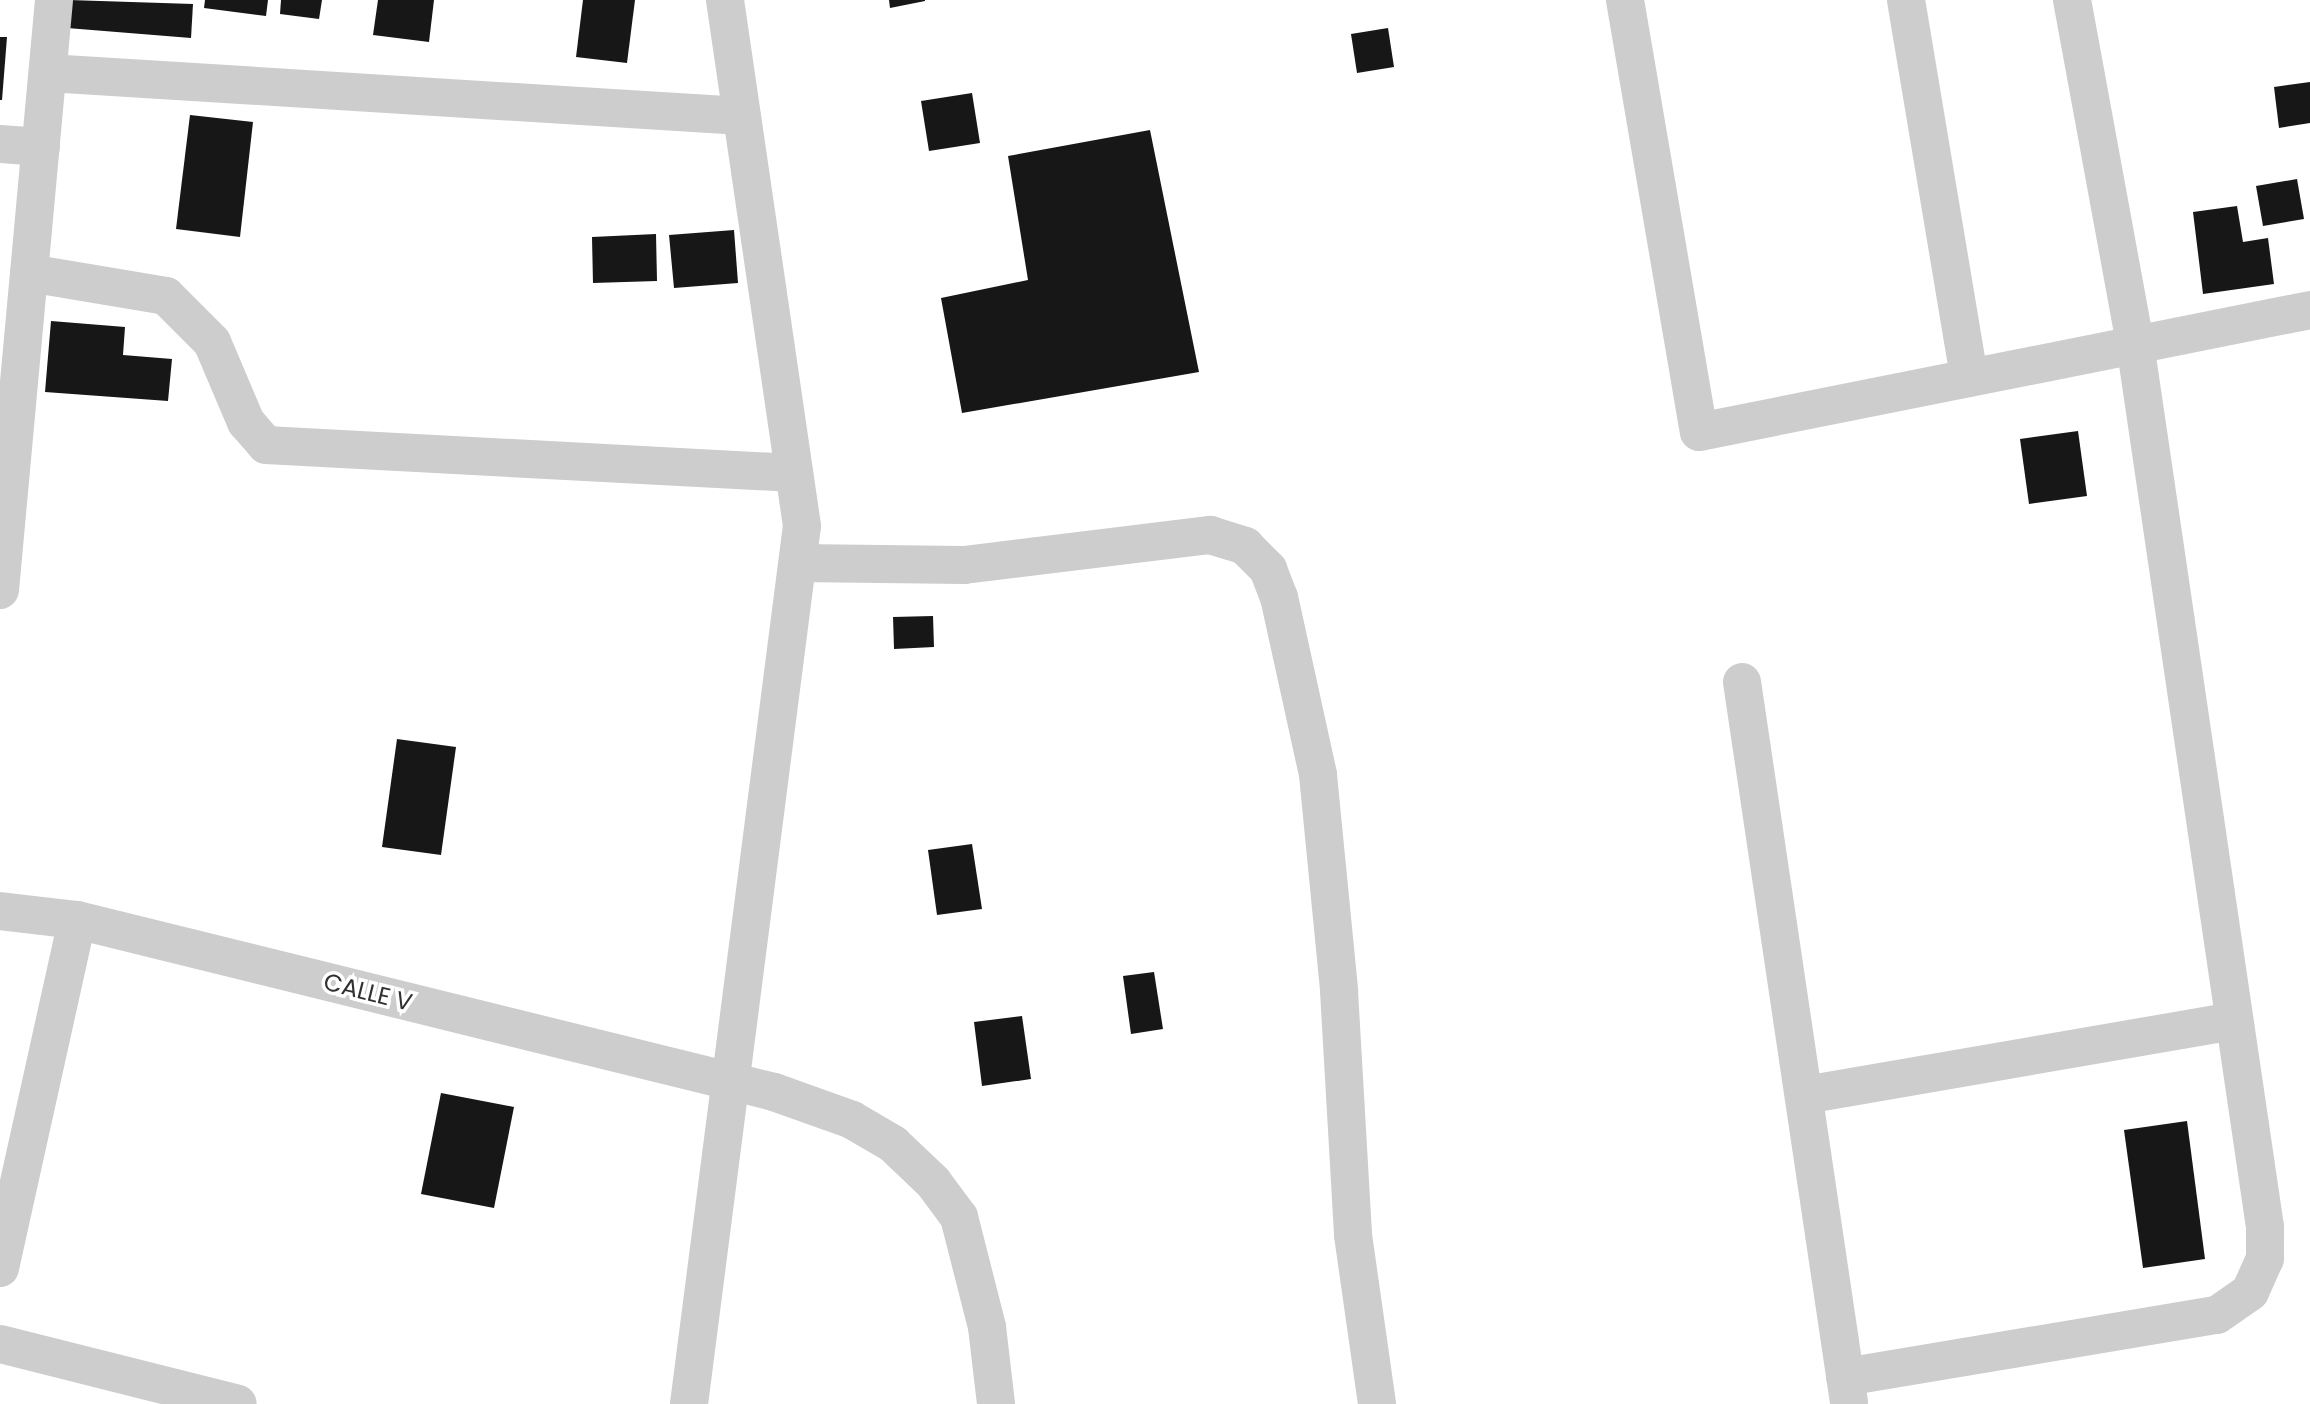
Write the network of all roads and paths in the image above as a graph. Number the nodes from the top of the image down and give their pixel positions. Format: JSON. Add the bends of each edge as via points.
{"nodes":[{"id":1,"x":54,"y":0,"type":"edge"},
{"id":2,"x":725,"y":0,"type":"edge"},
{"id":3,"x":1625,"y":0,"type":"edge"},
{"id":4,"x":1906,"y":0,"type":"edge"},
{"id":5,"x":2072,"y":0,"type":"edge"},
{"id":6,"x":48,"y":73,"type":"junction"},
{"id":7,"x":742,"y":116,"type":"junction"},
{"id":8,"x":0,"y":144,"type":"edge"},
{"id":9,"x":41,"y":147,"type":"junction"},
{"id":10,"x":29,"y":273,"type":"junction"},
{"id":11,"x":2310,"y":310,"type":"edge"},
{"id":12,"x":2135,"y":343,"type":"junction"},
{"id":13,"x":1969,"y":376,"type":"junction"},
{"id":14,"x":794,"y":473,"type":"junction"},
{"id":15,"x":798,"y":563,"type":"junction"},
{"id":16,"x":0,"y":590,"type":"edge"},
{"id":17,"x":1742,"y":682,"type":"dead end"},
{"id":18,"x":0,"y":911,"type":"edge"},
{"id":19,"x":76,"y":920,"type":"junction"},
{"id":20,"x":2234,"y":1021,"type":"junction"},
{"id":21,"x":734,"y":1083,"type":"junction"},
{"id":22,"x":1805,"y":1095,"type":"junction"},
{"id":23,"x":0,"y":1268,"type":"edge"},
{"id":24,"x":0,"y":1344,"type":"edge"},
{"id":25,"x":1847,"y":1391,"type":"edge"},
{"id":26,"x":238,"y":1404,"type":"edge"},
{"id":27,"x":690,"y":1404,"type":"edge"},
{"id":28,"x":996,"y":1404,"type":"edge"},
{"id":29,"x":1377,"y":1404,"type":"edge"}],
"edges":[{"from":1,"to":6,"type":"street"},
{"from":2,"to":7,"type":"street"},
{"from":3,"to":13,"type":"street","via":[[1699,432]]},
{"from":4,"to":13,"type":"street"},
{"from":5,"to":12,"type":"street"},
{"from":6,"to":7,"type":"street"},
{"from":6,"to":9,"type":"street"},
{"from":7,"to":14,"type":"street"},
{"from":8,"to":9,"type":"street"},
{"from":9,"to":10,"type":"street"},
{"from":10,"to":14,"type":"street","via":[[166,296],[212,342],[246,422],[266,445]]},
{"from":10,"to":16,"type":"street"},
{"from":11,"to":12,"type":"street"},
{"from":12,"to":13,"type":"street"},
{"from":12,"to":20,"type":"street"},
{"from":14,"to":15,"type":"street","via":[[802,526]]},
{"from":15,"to":21,"type":"street"},
{"from":15,"to":29,"type":"street","via":[[964,565],[1210,535],[1245,547],[1268,569],[1279,597],[1318,775],[1339,991],[1353,1235]]},
{"from":17,"to":22,"type":"street"},
{"from":18,"to":19,"type":"street","name":"CALLE V"},
{"from":19,"to":21,"type":"street","name":"CALLE V"},
{"from":19,"to":23,"type":"street"},
{"from":20,"to":22,"type":"street"},
{"from":20,"to":25,"type":"street","via":[[2267,1243],[2260,1274],[2235,1306],[2217,1315]]},
{"from":21,"to":27,"type":"street"},
{"from":21,"to":28,"type":"street","name":"CALLE V","via":[[812,1103],[852,1120],[893,1144],[933,1182],[959,1217],[987,1327]]},
{"from":22,"to":25,"type":"street"},
{"from":24,"to":26,"type":"street"}]}
